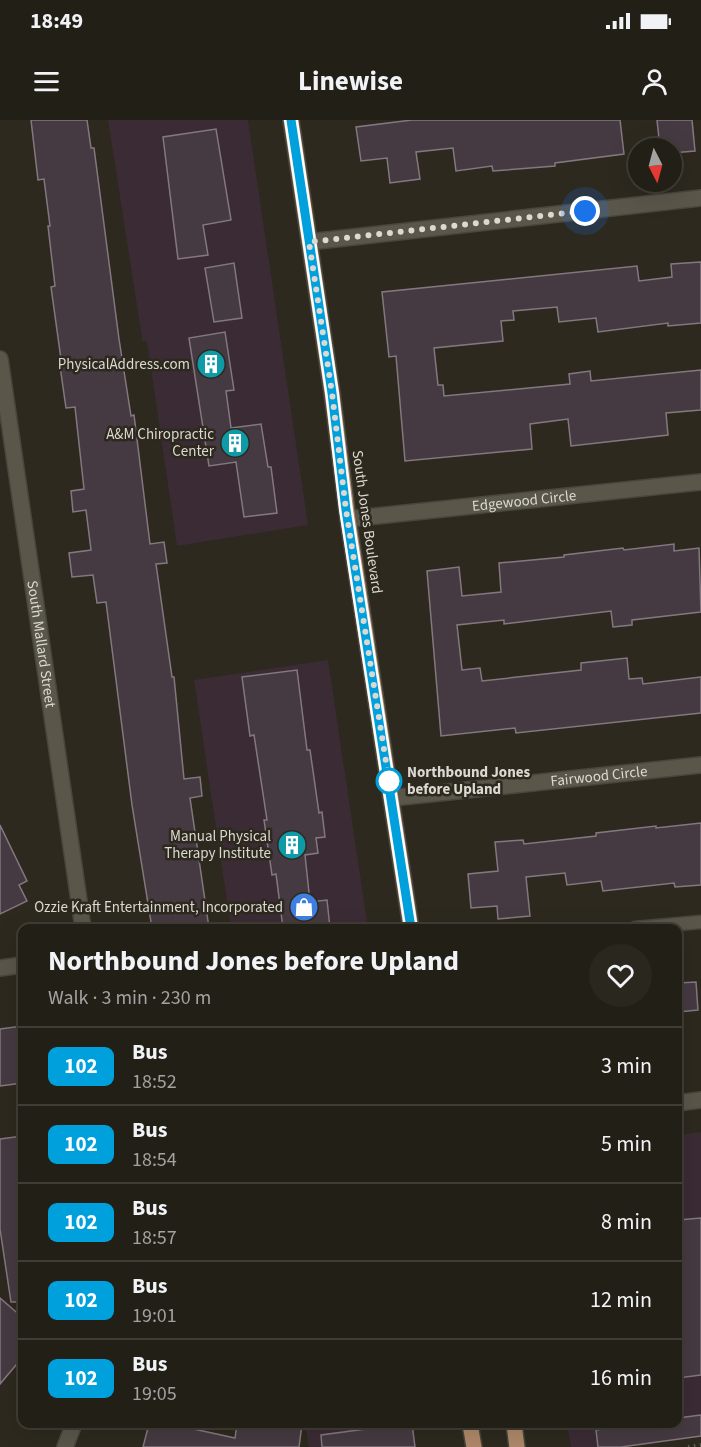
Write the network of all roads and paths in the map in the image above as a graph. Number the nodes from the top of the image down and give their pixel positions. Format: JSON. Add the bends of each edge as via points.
{"nodes":[{"id":1,"x":291,"y":120,"type":"edge"},
{"id":2,"x":701,"y":198,"type":"edge"},
{"id":3,"x":309,"y":242,"type":"junction"},
{"id":4,"x":0,"y":359,"type":"edge"},
{"id":5,"x":701,"y":482,"type":"edge"},
{"id":6,"x":348,"y":519,"type":"junction"},
{"id":7,"x":701,"y":765,"type":"edge"},
{"id":8,"x":392,"y":798,"type":"junction"},
{"id":9,"x":701,"y":922,"type":"edge"},
{"id":10,"x":82,"y":924,"type":"edge"},
{"id":11,"x":410,"y":924,"type":"edge"},
{"id":12,"x":679,"y":924,"type":"edge"},
{"id":13,"x":18,"y":965,"type":"edge"},
{"id":14,"x":0,"y":968,"type":"edge"},
{"id":15,"x":701,"y":1100,"type":"edge"},
{"id":16,"x":682,"y":1102,"type":"edge"},
{"id":17,"x":72,"y":1428,"type":"edge"},
{"id":18,"x":471,"y":1428,"type":"edge"},
{"id":19,"x":515,"y":1428,"type":"edge"},
{"id":20,"x":701,"y":1445,"type":"edge"},
{"id":21,"x":65,"y":1447,"type":"edge"},
{"id":22,"x":474,"y":1447,"type":"edge"},
{"id":23,"x":517,"y":1447,"type":"edge"},
{"id":24,"x":688,"y":1447,"type":"edge"}],
"edges":[{"from":1,"to":3,"type":"main road","name":"South Jones Boulevard"},
{"from":2,"to":3,"type":"street"},
{"from":3,"to":6,"type":"main road","name":"South Jones Boulevard"},
{"from":4,"to":10,"type":"street","name":"South Mallard Street"},
{"from":5,"to":6,"type":"street","name":"Edgewood Circle"},
{"from":6,"to":8,"type":"main road","name":"South Jones Boulevard"},
{"from":7,"to":8,"type":"street","name":"Fairwood Circle"},
{"from":8,"to":11,"type":"main road","name":"South Jones Boulevard"},
{"from":9,"to":12,"type":"lane"},
{"from":13,"to":14,"type":"street"},
{"from":15,"to":16,"type":"street"},
{"from":17,"to":21,"type":"street"},
{"from":18,"to":22,"type":"main road"},
{"from":19,"to":23,"type":"main road"},
{"from":20,"to":24,"type":"path"}]}
